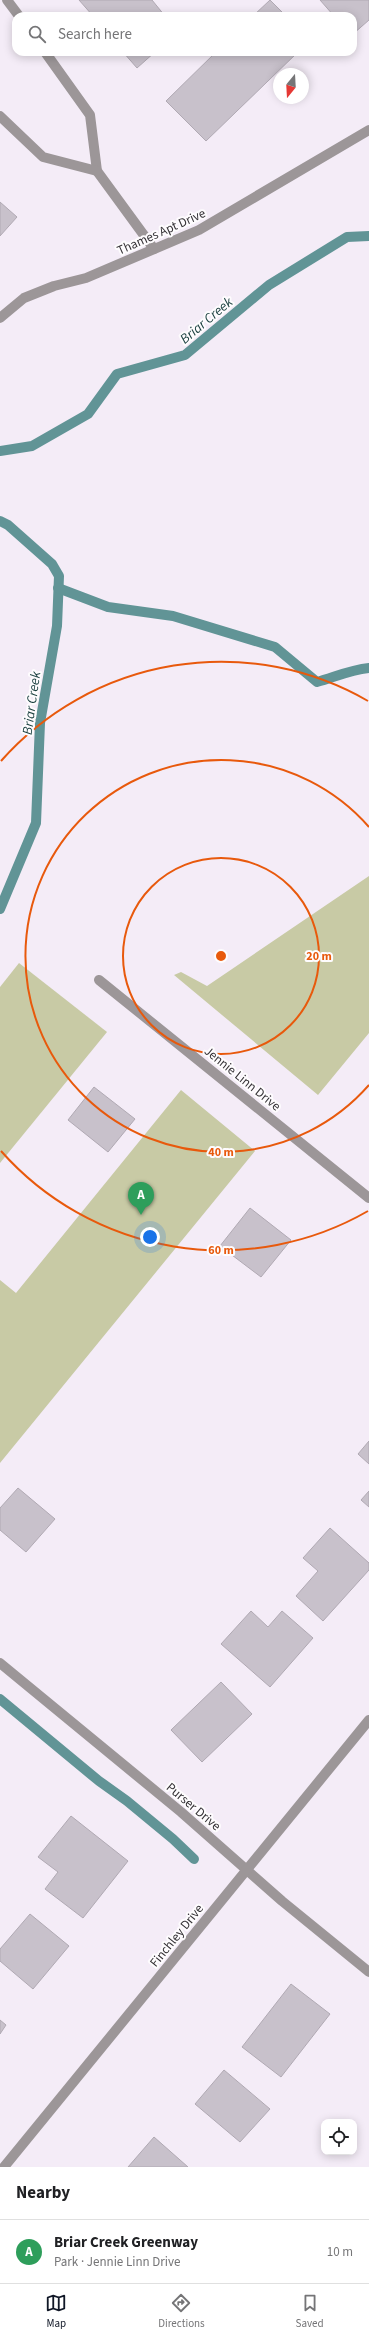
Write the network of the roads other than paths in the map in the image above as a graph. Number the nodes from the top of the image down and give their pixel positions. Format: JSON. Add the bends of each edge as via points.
{"nodes":[{"id":1,"x":7,"y":0,"type":"edge"},
{"id":2,"x":16,"y":12,"type":"edge"},
{"id":3,"x":47,"y":56,"type":"edge"},
{"id":4,"x":0,"y":116,"type":"edge"},
{"id":5,"x":369,"y":130,"type":"edge"},
{"id":6,"x":96,"y":171,"type":"junction"},
{"id":7,"x":154,"y":249,"type":"junction"},
{"id":8,"x":0,"y":318,"type":"edge"},
{"id":9,"x":99,"y":980,"type":"dead end"},
{"id":10,"x":369,"y":1198,"type":"edge"},
{"id":11,"x":0,"y":1663,"type":"edge"},
{"id":12,"x":369,"y":1720,"type":"edge"},
{"id":13,"x":247,"y":1870,"type":"junction"},
{"id":14,"x":369,"y":1972,"type":"edge"},
{"id":15,"x":4,"y":2167,"type":"edge"}],
"edges":[{"from":1,"to":2,"type":"street"},
{"from":3,"to":6,"type":"street","via":[[90,115]]},
{"from":4,"to":6,"type":"street","via":[[43,157]]},
{"from":5,"to":7,"type":"street","name":"Thames Apt Drive","via":[[199,230]]},
{"from":6,"to":7,"type":"street"},
{"from":7,"to":8,"type":"street","name":"Thames Apt Drive","via":[[86,278],[54,286],[24,298]]},
{"from":9,"to":10,"type":"street","name":"Jennie Linn Drive"},
{"from":11,"to":13,"type":"street","name":"Purser Drive","via":[[181,1812]]},
{"from":12,"to":13,"type":"street","name":"Finchley Drive"},
{"from":13,"to":14,"type":"street","name":"Purser Drive"},
{"from":13,"to":15,"type":"street","name":"Finchley Drive"}]}
